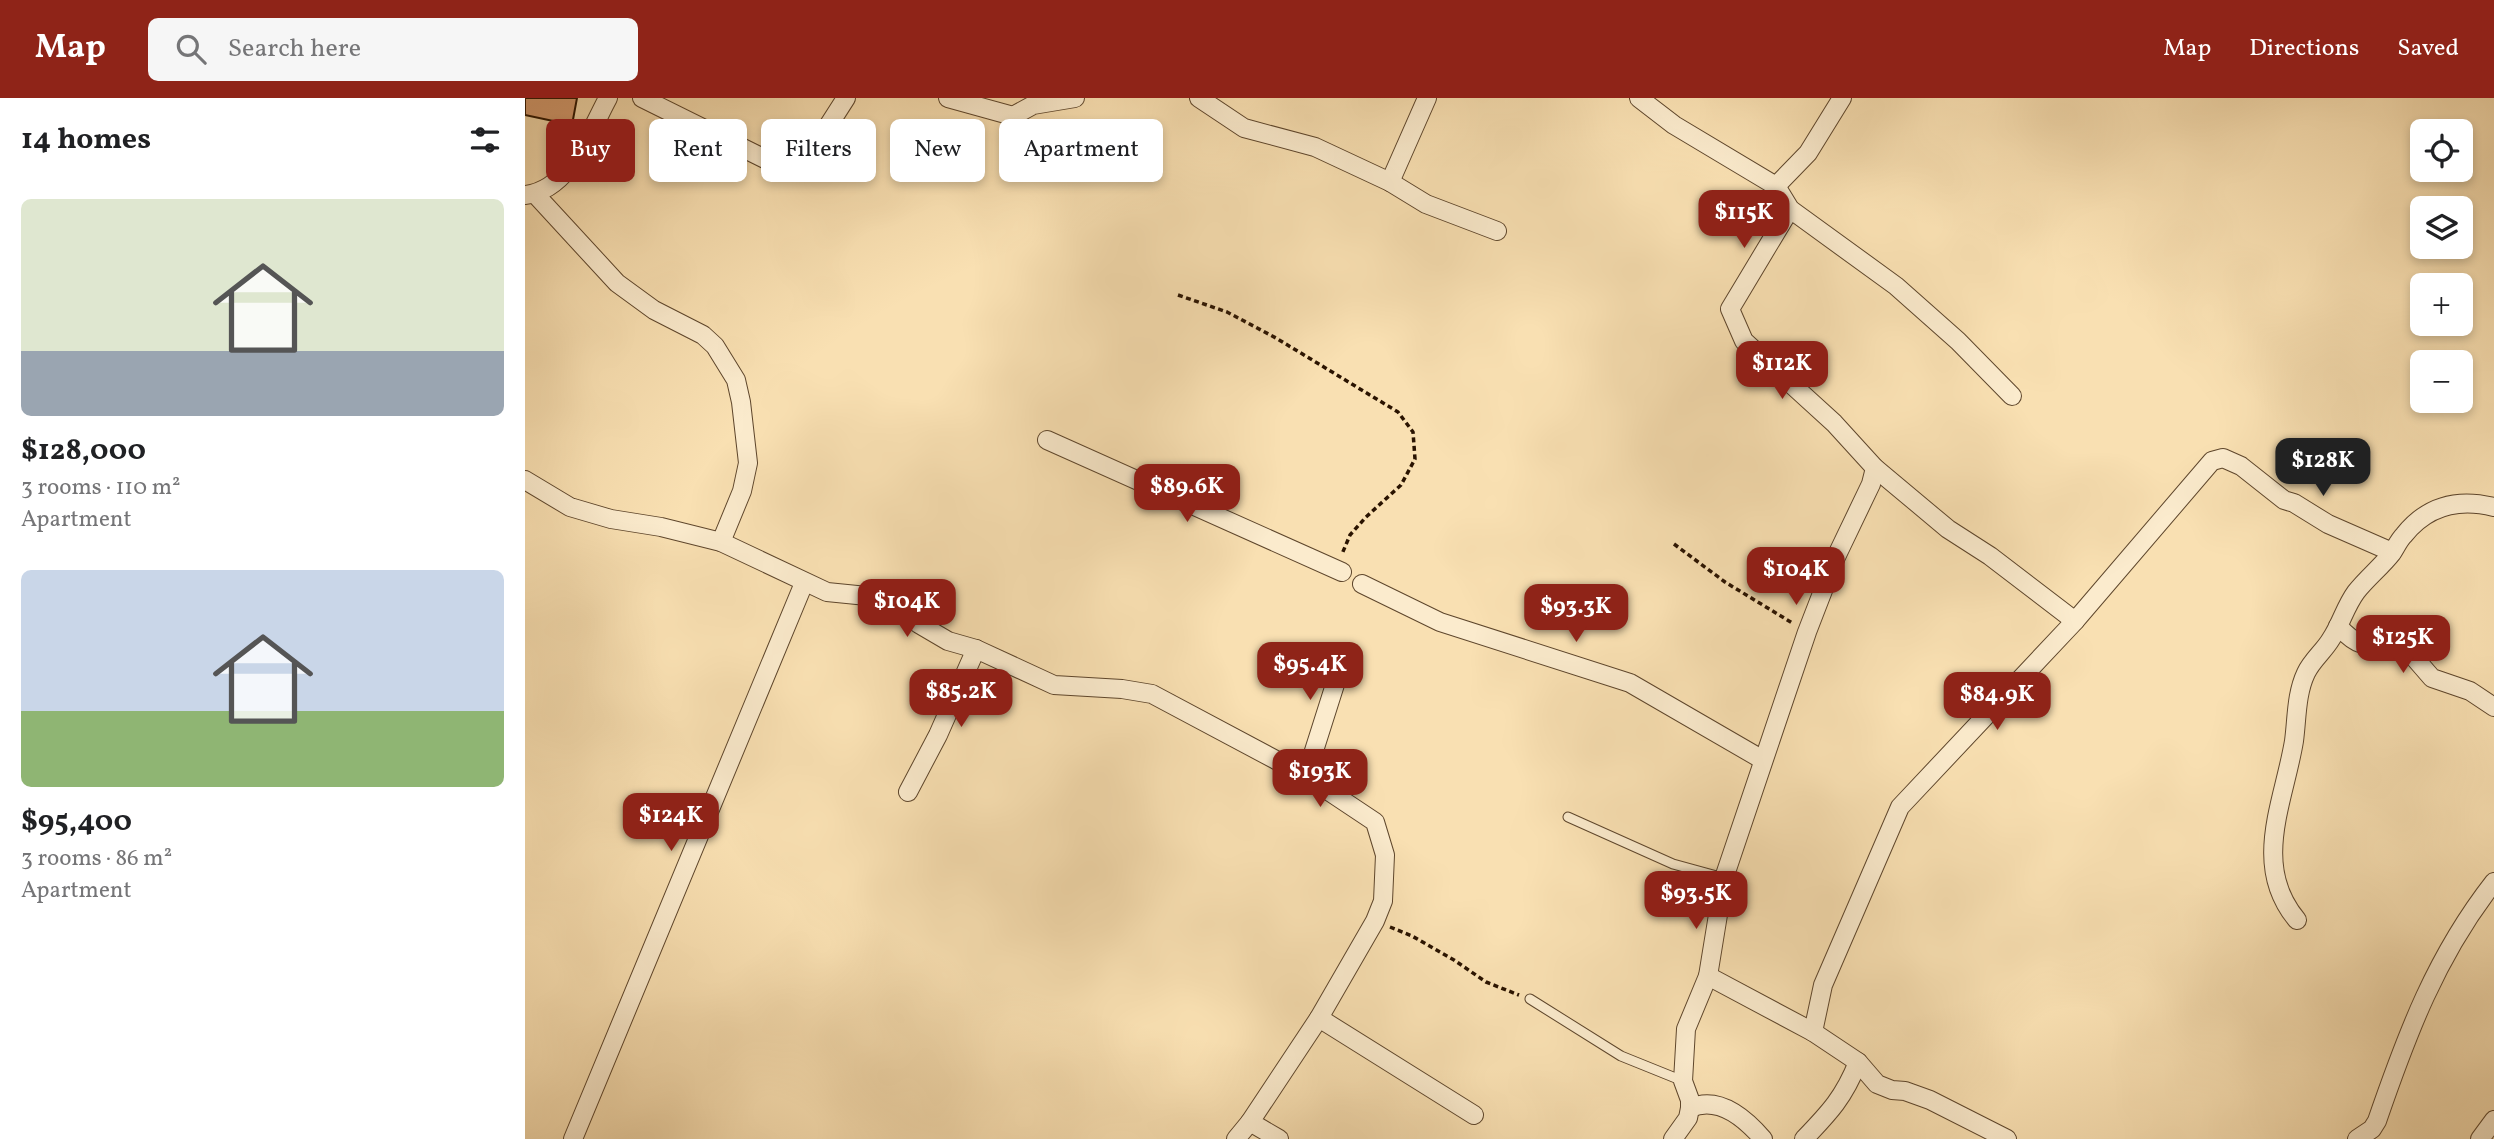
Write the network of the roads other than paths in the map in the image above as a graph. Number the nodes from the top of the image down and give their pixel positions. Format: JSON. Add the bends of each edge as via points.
{"nodes":[{"id":1,"x":608,"y":98,"type":"edge"},
{"id":2,"x":642,"y":98,"type":"edge"},
{"id":3,"x":846,"y":98,"type":"edge"},
{"id":4,"x":948,"y":98,"type":"edge"},
{"id":5,"x":1075,"y":98,"type":"edge"},
{"id":6,"x":1199,"y":98,"type":"edge"},
{"id":7,"x":1427,"y":98,"type":"edge"},
{"id":8,"x":1640,"y":98,"type":"edge"},
{"id":9,"x":1842,"y":98,"type":"edge"},
{"id":10,"x":1390,"y":182,"type":"junction"},
{"id":11,"x":1776,"y":186,"type":"junction"},
{"id":12,"x":530,"y":194,"type":"edge"},
{"id":13,"x":1790,"y":209,"type":"junction"},
{"id":14,"x":1497,"y":231,"type":"dead end"},
{"id":15,"x":2013,"y":396,"type":"dead end"},
{"id":16,"x":1047,"y":440,"type":"dead end"},
{"id":17,"x":1875,"y":468,"type":"junction"},
{"id":18,"x":525,"y":480,"type":"edge"},
{"id":19,"x":2494,"y":507,"type":"edge"},
{"id":20,"x":721,"y":542,"type":"junction"},
{"id":21,"x":2392,"y":552,"type":"junction"},
{"id":22,"x":1342,"y":572,"type":"road end"},
{"id":23,"x":804,"y":583,"type":"junction"},
{"id":24,"x":1361,"y":584,"type":"dead end"},
{"id":25,"x":2075,"y":621,"type":"junction"},
{"id":26,"x":2338,"y":626,"type":"junction"},
{"id":27,"x":976,"y":649,"type":"junction"},
{"id":28,"x":1344,"y":656,"type":"dead end"},
{"id":29,"x":2494,"y":707,"type":"edge"},
{"id":30,"x":1763,"y":760,"type":"junction"},
{"id":31,"x":1306,"y":776,"type":"junction"},
{"id":32,"x":908,"y":792,"type":"dead end"},
{"id":33,"x":1568,"y":817,"type":"dead end"},
{"id":34,"x":1724,"y":878,"type":"junction"},
{"id":35,"x":2494,"y":883,"type":"edge"},
{"id":36,"x":2297,"y":920,"type":"dead end"},
{"id":37,"x":1708,"y":976,"type":"junction"},
{"id":38,"x":1530,"y":999,"type":"road end"},
{"id":39,"x":1319,"y":1018,"type":"junction"},
{"id":40,"x":1813,"y":1032,"type":"junction"},
{"id":41,"x":1858,"y":1062,"type":"junction"},
{"id":42,"x":1683,"y":1081,"type":"junction"},
{"id":43,"x":1691,"y":1108,"type":"junction"},
{"id":44,"x":1473,"y":1115,"type":"dead end"},
{"id":45,"x":2494,"y":1120,"type":"edge"},
{"id":46,"x":1250,"y":1122,"type":"junction"},
{"id":47,"x":573,"y":1139,"type":"edge"},
{"id":48,"x":1236,"y":1139,"type":"edge"},
{"id":49,"x":1279,"y":1139,"type":"edge"},
{"id":50,"x":1674,"y":1139,"type":"edge"},
{"id":51,"x":1763,"y":1139,"type":"edge"},
{"id":52,"x":1804,"y":1139,"type":"edge"},
{"id":53,"x":2007,"y":1139,"type":"edge"},
{"id":54,"x":2357,"y":1139,"type":"edge"},
{"id":55,"x":2480,"y":1139,"type":"edge"}],
"edges":[{"from":1,"to":12,"type":"street","via":[[568,171],[551,186]]},
{"from":2,"to":3,"type":"street","via":[[771,162],[793,165],[807,159]]},
{"from":4,"to":5,"type":"street","via":[[1013,116],[1033,105]]},
{"from":6,"to":10,"type":"street","via":[[1244,128],[1315,146]]},
{"from":7,"to":10,"type":"street"},
{"from":8,"to":11,"type":"street","via":[[1674,125]]},
{"from":9,"to":11,"type":"street","via":[[1808,153]]},
{"from":10,"to":14,"type":"street","via":[[1426,204]]},
{"from":11,"to":13,"type":"street"},
{"from":12,"to":20,"type":"street","via":[[617,283],[654,310],[703,335],[736,380],[748,463]]},
{"from":13,"to":15,"type":"street","via":[[1896,286]]},
{"from":13,"to":17,"type":"street","via":[[1730,309],[1744,341],[1834,423]]},
{"from":16,"to":22,"type":"street"},
{"from":17,"to":25,"type":"street","via":[[1948,529]]},
{"from":17,"to":30,"type":"street","via":[[1807,632]]},
{"from":18,"to":20,"type":"street","via":[[570,507]]},
{"from":19,"to":21,"type":"street","via":[[2455,503],[2429,512],[2402,536]]},
{"from":20,"to":23,"type":"street"},
{"from":21,"to":25,"type":"street","via":[[2328,524],[2223,458],[2212,461]]},
{"from":21,"to":26,"type":"street","via":[[2357,592]]},
{"from":23,"to":27,"type":"street","via":[[827,592],[877,597],[948,641]]},
{"from":23,"to":47,"type":"street"},
{"from":24,"to":30,"type":"street","via":[[1440,622],[1630,683]]},
{"from":25,"to":40,"type":"street","via":[[1899,807],[1823,985]]},
{"from":26,"to":29,"type":"street","via":[[2363,646],[2399,640],[2426,674],[2470,691]]},
{"from":26,"to":36,"type":"street","via":[[2306,673],[2300,691],[2275,819],[2274,878],[2284,904]]},
{"from":27,"to":31,"type":"street","via":[[1054,685],[1152,694]]},
{"from":27,"to":32,"type":"street"},
{"from":28,"to":31,"type":"street"},
{"from":30,"to":34,"type":"street"},
{"from":31,"to":39,"type":"street","via":[[1375,822],[1385,855],[1383,901],[1375,921]]},
{"from":33,"to":34,"type":"lane","via":[[1673,864]]},
{"from":34,"to":37,"type":"street"},
{"from":35,"to":54,"type":"street","via":[[2437,969],[2404,1042],[2377,1121]]},
{"from":37,"to":40,"type":"street"},
{"from":37,"to":42,"type":"street","via":[[1686,1028]]},
{"from":38,"to":42,"type":"lane","via":[[1621,1056]]},
{"from":39,"to":44,"type":"street"},
{"from":39,"to":46,"type":"street"},
{"from":40,"to":41,"type":"street"},
{"from":41,"to":52,"type":"street","via":[[1840,1099]]},
{"from":41,"to":53,"type":"street","via":[[1877,1084],[1930,1100]]},
{"from":42,"to":43,"type":"street"},
{"from":43,"to":50,"type":"street"},
{"from":43,"to":51,"type":"street","via":[[1706,1103],[1721,1106],[1749,1123]]},
{"from":45,"to":55,"type":"street"},
{"from":46,"to":48,"type":"street"},
{"from":46,"to":49,"type":"street"}]}
